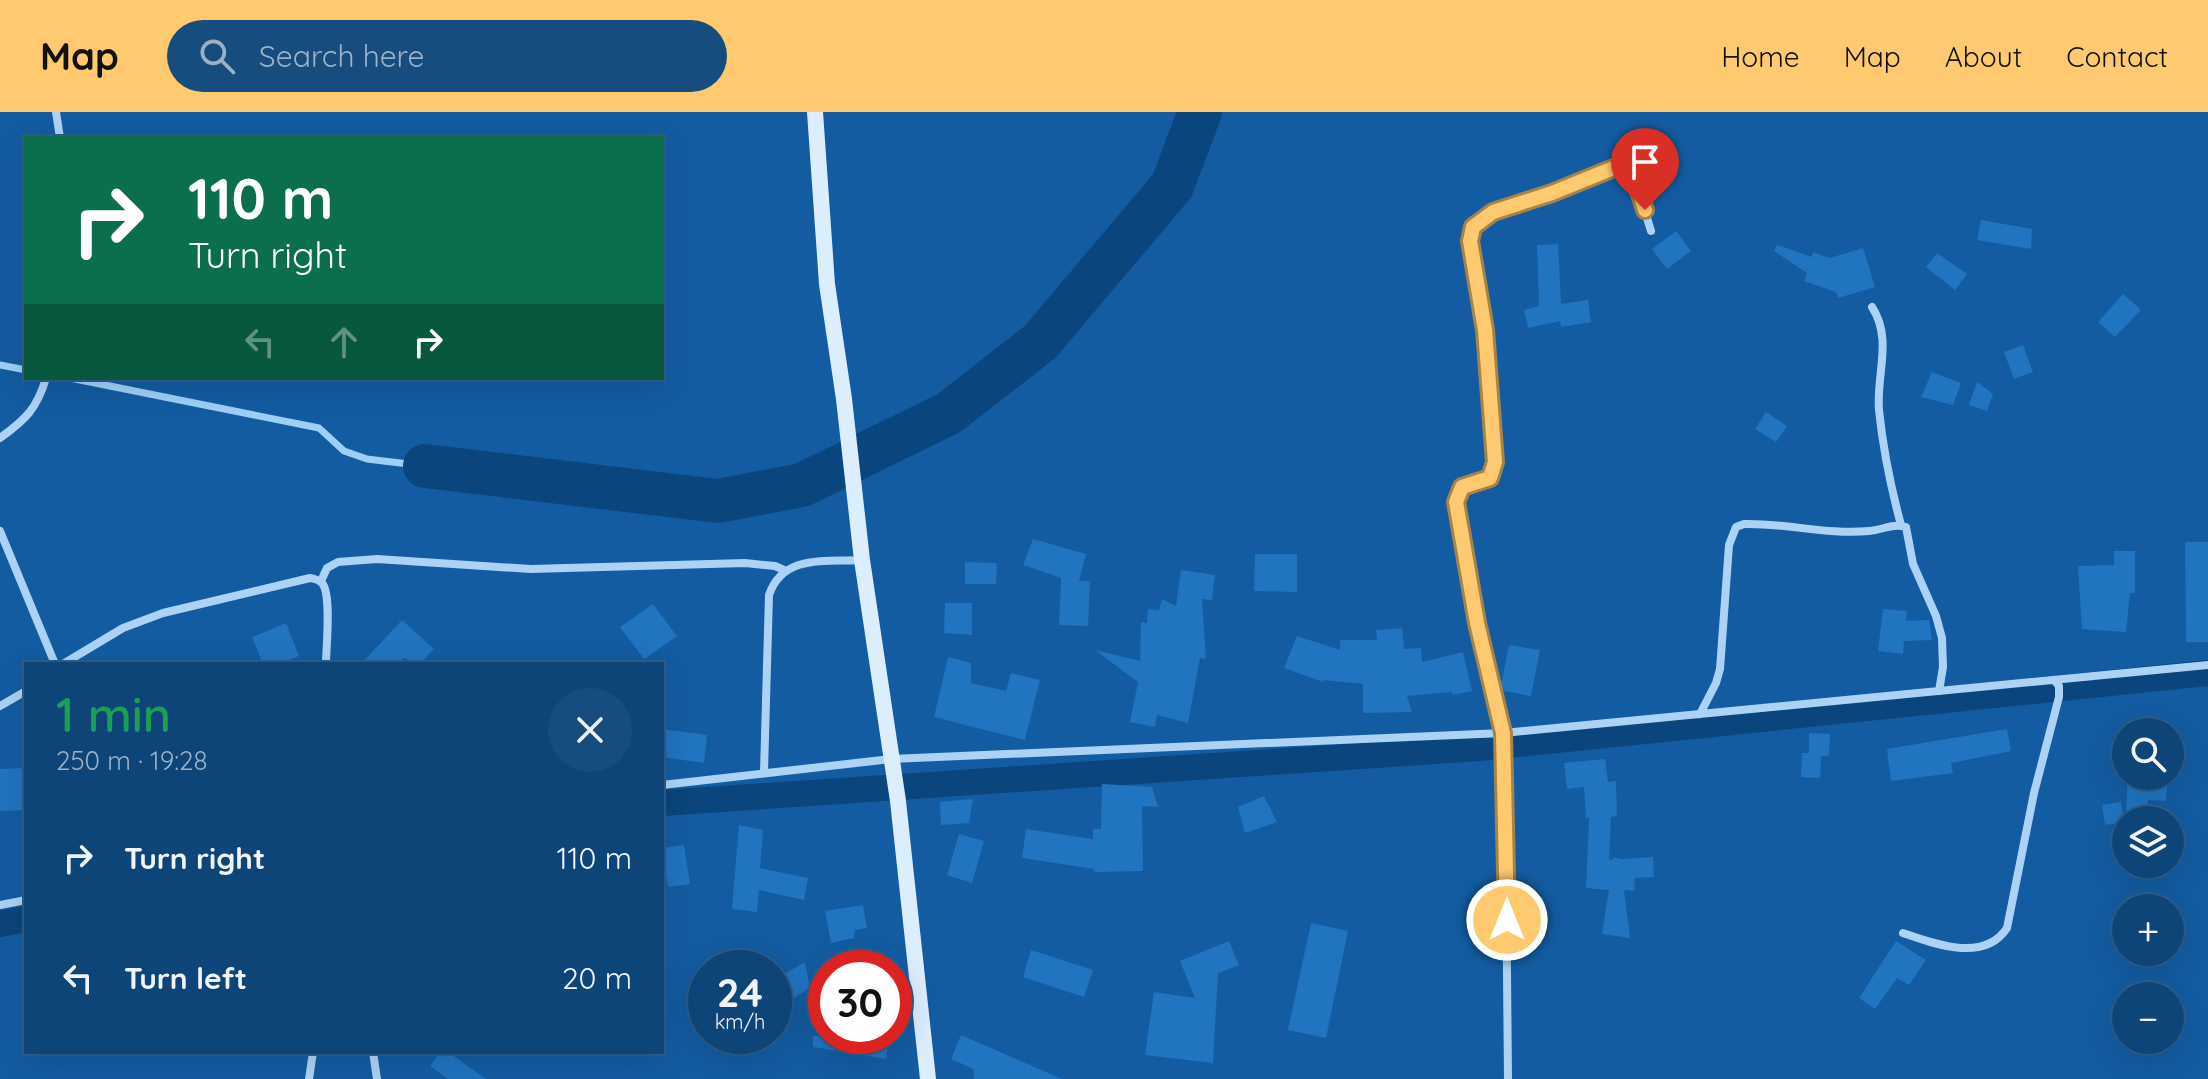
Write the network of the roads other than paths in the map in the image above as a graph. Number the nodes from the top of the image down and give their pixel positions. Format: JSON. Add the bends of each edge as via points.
{"nodes":[{"id":1,"x":56,"y":112,"type":"edge"},
{"id":2,"x":815,"y":112,"type":"edge"},
{"id":3,"x":60,"y":136,"type":"edge"},
{"id":4,"x":1651,"y":231,"type":"dead end"},
{"id":5,"x":1872,"y":307,"type":"dead end"},
{"id":6,"x":45,"y":380,"type":"edge"},
{"id":7,"x":0,"y":438,"type":"edge"},
{"id":8,"x":1901,"y":525,"type":"junction"},
{"id":9,"x":0,"y":531,"type":"edge"},
{"id":10,"x":862,"y":560,"type":"junction"},
{"id":11,"x":784,"y":570,"type":"junction"},
{"id":12,"x":321,"y":581,"type":"junction"},
{"id":13,"x":54,"y":662,"type":"edge"},
{"id":14,"x":66,"y":662,"type":"edge"},
{"id":15,"x":326,"y":662,"type":"edge"},
{"id":16,"x":2208,"y":665,"type":"edge"},
{"id":17,"x":2056,"y":683,"type":"junction"},
{"id":18,"x":1939,"y":691,"type":"junction"},
{"id":19,"x":24,"y":692,"type":"edge"},
{"id":20,"x":0,"y":706,"type":"edge"},
{"id":21,"x":1700,"y":714,"type":"junction"},
{"id":22,"x":1503,"y":733,"type":"junction"},
{"id":23,"x":892,"y":763,"type":"junction"},
{"id":24,"x":764,"y":772,"type":"junction"},
{"id":25,"x":664,"y":785,"type":"edge"},
{"id":26,"x":24,"y":900,"type":"edge"},
{"id":27,"x":0,"y":905,"type":"edge"},
{"id":28,"x":1903,"y":933,"type":"dead end"},
{"id":29,"x":313,"y":1054,"type":"edge"},
{"id":30,"x":373,"y":1054,"type":"edge"},
{"id":31,"x":309,"y":1079,"type":"edge"},
{"id":32,"x":377,"y":1079,"type":"edge"},
{"id":33,"x":928,"y":1079,"type":"edge"},
{"id":34,"x":1508,"y":1079,"type":"edge"}],
"edges":[{"from":1,"to":3,"type":"street"},
{"from":2,"to":10,"type":"street","via":[[827,284]]},
{"from":4,"to":22,"type":"street","via":[[1632,169],[1621,165],[1493,212],[1473,227],[1470,241],[1485,330],[1495,462],[1490,478],[1462,487],[1456,502]]},
{"from":5,"to":8,"type":"street","via":[[1881,321],[1879,405]]},
{"from":6,"to":7,"type":"street","via":[[23,423]]},
{"from":8,"to":18,"type":"street","via":[[1908,530],[1913,564],[1940,627]]},
{"from":8,"to":21,"type":"street","via":[[1851,533],[1764,524],[1736,527],[1729,545],[1720,669]]},
{"from":9,"to":13,"type":"street"},
{"from":10,"to":11,"type":"street"},
{"from":10,"to":23,"type":"street"},
{"from":11,"to":12,"type":"street","via":[[761,563],[531,569],[377,559],[338,562],[327,568]]},
{"from":11,"to":24,"type":"street","via":[[769,595]]},
{"from":12,"to":14,"type":"street","via":[[300,579],[163,613],[123,628]]},
{"from":12,"to":15,"type":"street","via":[[327,599]]},
{"from":16,"to":17,"type":"street"},
{"from":17,"to":18,"type":"street"},
{"from":17,"to":28,"type":"street","via":[[2059,697],[2007,928],[1983,946],[1960,948]]},
{"from":18,"to":21,"type":"street"},
{"from":19,"to":20,"type":"street"},
{"from":21,"to":22,"type":"street"},
{"from":22,"to":23,"type":"street"},
{"from":22,"to":34,"type":"street"},
{"from":23,"to":24,"type":"street"},
{"from":23,"to":33,"type":"street"},
{"from":24,"to":25,"type":"street"},
{"from":26,"to":27,"type":"street"},
{"from":29,"to":31,"type":"street"},
{"from":30,"to":32,"type":"street"}]}
